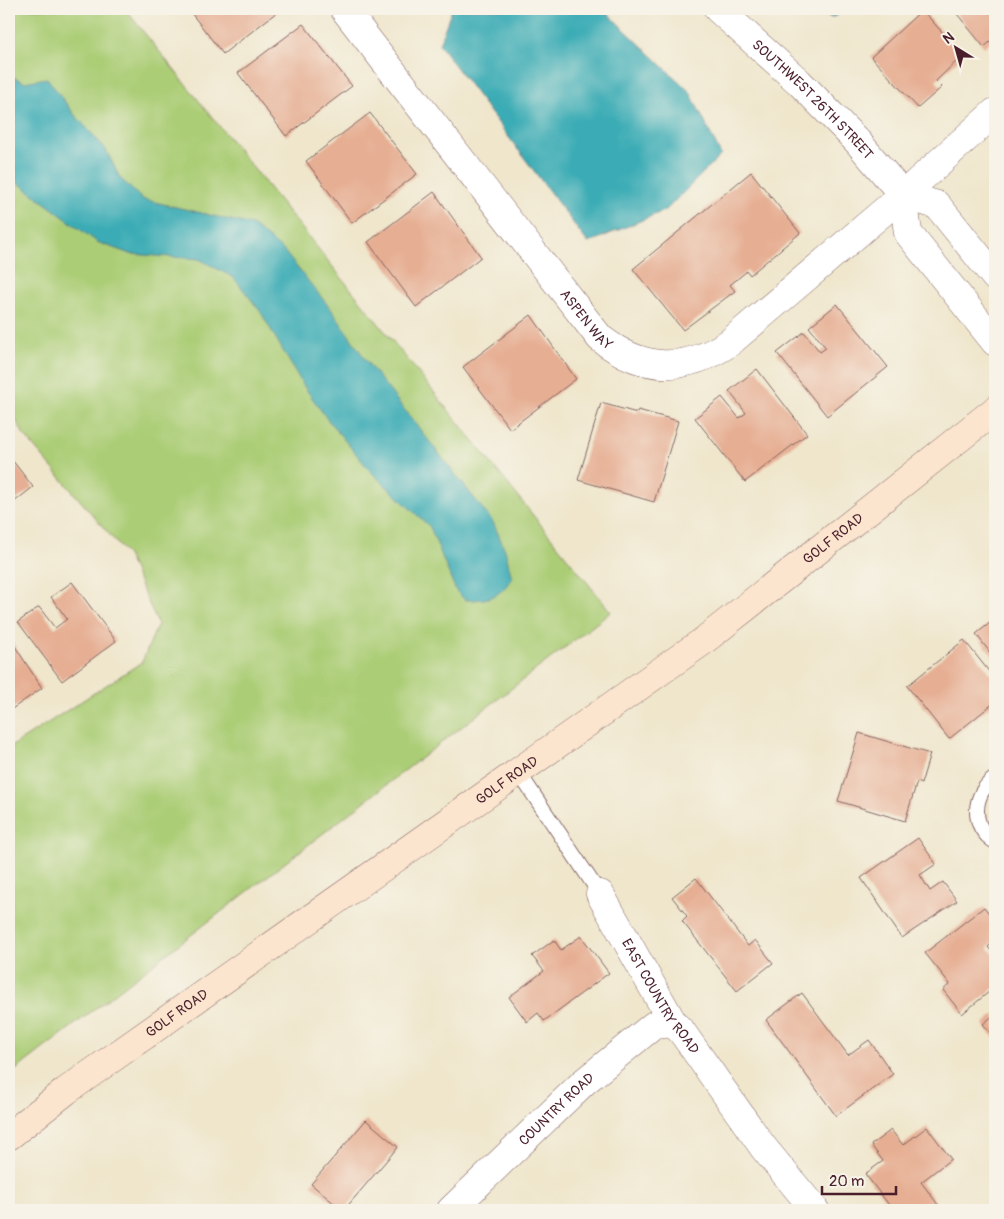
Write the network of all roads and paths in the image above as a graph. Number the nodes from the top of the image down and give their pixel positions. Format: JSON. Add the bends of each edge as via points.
{"nodes":[{"id":1,"x":344,"y":9,"type":"edge"},
{"id":2,"x":718,"y":9,"type":"edge"},
{"id":3,"x":995,"y":112,"type":"edge"},
{"id":4,"x":904,"y":195,"type":"junction"},
{"id":5,"x":995,"y":277,"type":"edge"},
{"id":6,"x":995,"y":342,"type":"edge"},
{"id":7,"x":995,"y":410,"type":"edge"},
{"id":8,"x":519,"y":773,"type":"junction"},
{"id":9,"x":995,"y":778,"type":"edge"},
{"id":10,"x":995,"y":842,"type":"edge"},
{"id":11,"x":600,"y":894,"type":"joint"},
{"id":12,"x":673,"y":1023,"type":"junction"},
{"id":13,"x":9,"y":1136,"type":"edge"},
{"id":14,"x":451,"y":1210,"type":"edge"},
{"id":15,"x":815,"y":1210,"type":"edge"}],
"edges":[{"from":1,"to":4,"type":"street","name":"ASPEN WAY","via":[[600,338],[629,357],[646,362],[681,364],[715,352],[782,300]]},
{"from":2,"to":4,"type":"street","name":"SOUTHWEST 26TH STREET","via":[[857,141]]},
{"from":3,"to":4,"type":"street","name":"ASPEN WAY"},
{"from":4,"to":5,"type":"street","via":[[937,205]]},
{"from":4,"to":6,"type":"street","via":[[908,233]]},
{"from":7,"to":8,"type":"street","name":"GOLF ROAD","via":[[747,609]]},
{"from":8,"to":11,"type":"lane","name":"EAST COUNTRY ROAD"},
{"from":8,"to":13,"type":"street","name":"GOLF ROAD","via":[[74,1086]]},
{"from":9,"to":10,"type":"lane","via":[[981,793],[977,804],[981,828]]},
{"from":11,"to":12,"type":"street","name":"EAST COUNTRY ROAD"},
{"from":12,"to":14,"type":"street","name":"COUNTRY ROAD","via":[[654,1026],[584,1082]]},
{"from":12,"to":15,"type":"street","name":"EAST COUNTRY ROAD","via":[[763,1147]]}]}
